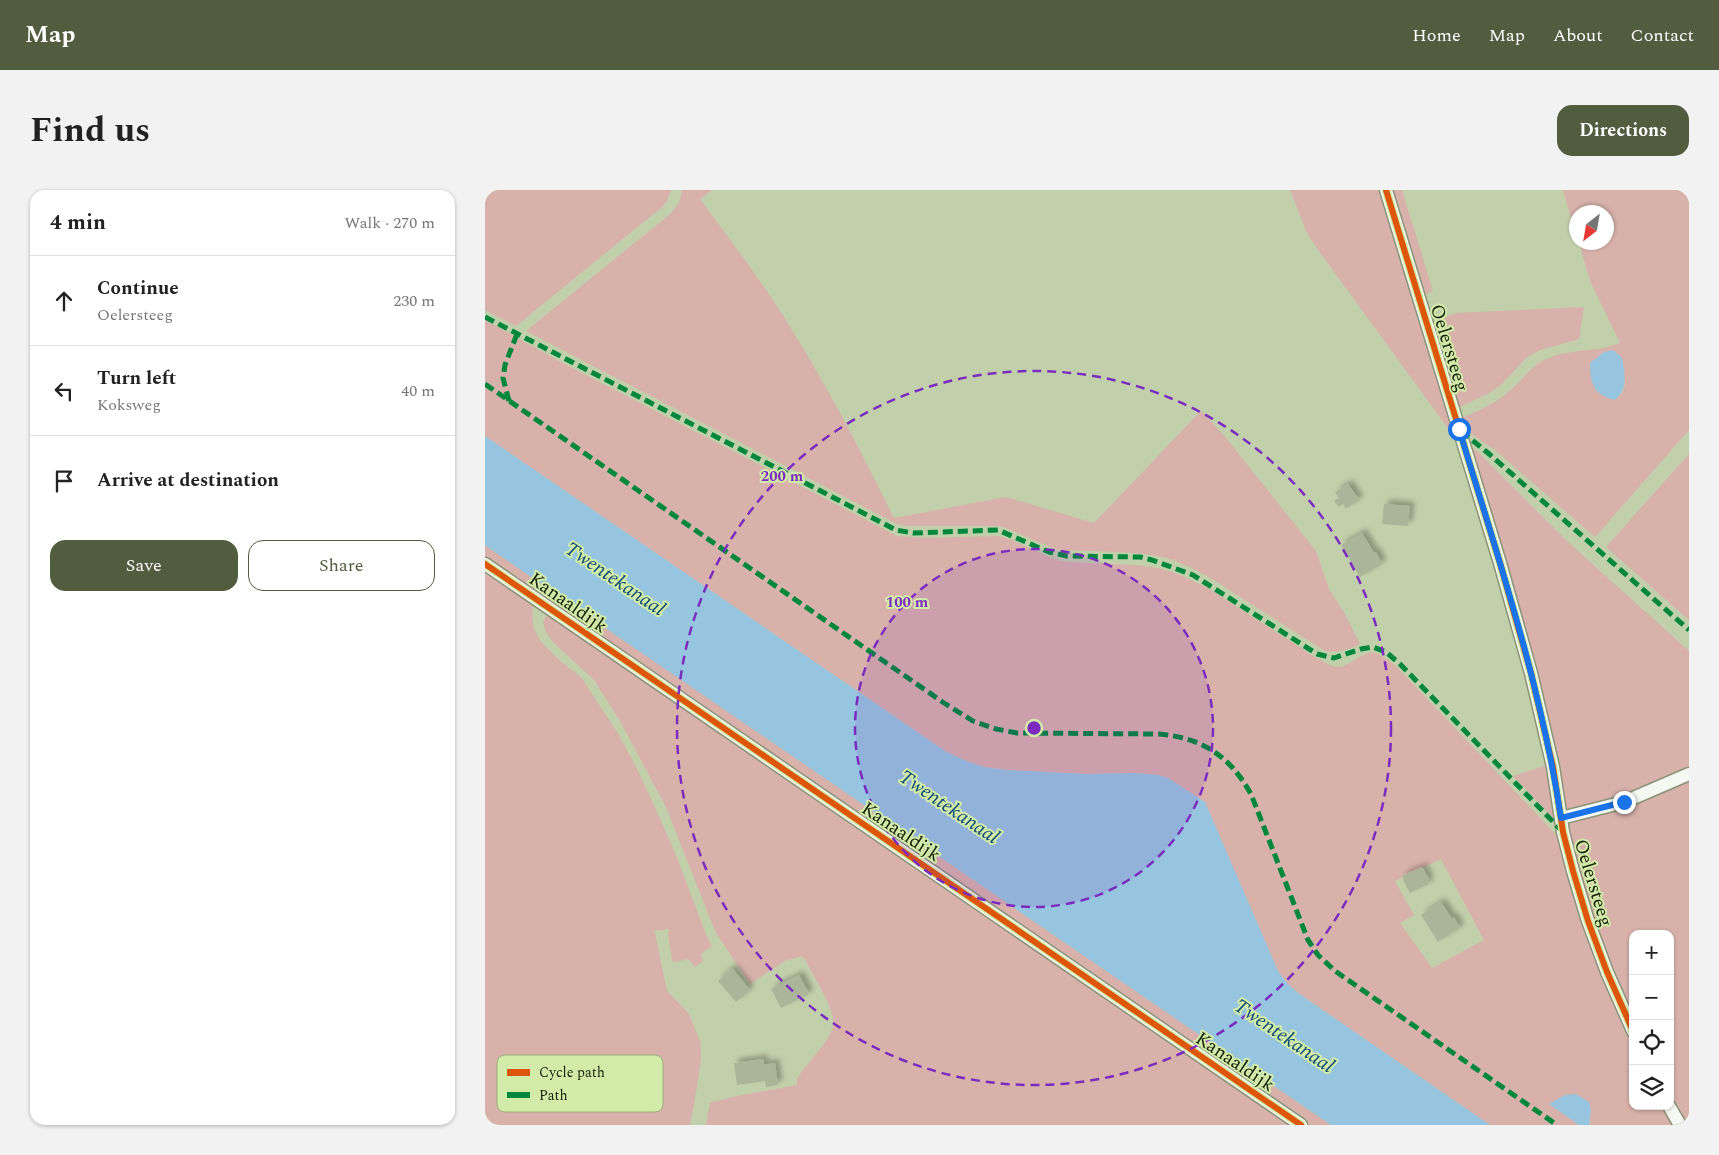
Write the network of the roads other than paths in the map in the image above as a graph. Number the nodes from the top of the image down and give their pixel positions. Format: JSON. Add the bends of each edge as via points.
{"nodes":[{"id":1,"x":1386,"y":190,"type":"edge"},
{"id":2,"x":485,"y":564,"type":"edge"},
{"id":3,"x":1689,"y":774,"type":"edge"},
{"id":4,"x":1561,"y":818,"type":"junction"},
{"id":5,"x":1629,"y":1022,"type":"edge"},
{"id":6,"x":1671,"y":1110,"type":"edge"},
{"id":7,"x":1301,"y":1125,"type":"edge"},
{"id":8,"x":1680,"y":1125,"type":"edge"}],
"edges":[{"from":1,"to":4,"type":"street","name":"Oelersteeg","via":[[1531,673]]},
{"from":2,"to":7,"type":"street","name":"Kanaaldijk"},
{"from":3,"to":4,"type":"street","via":[[1624,802]]},
{"from":4,"to":5,"type":"street","name":"Oelersteeg","via":[[1588,921]]},
{"from":6,"to":8,"type":"street"}]}
